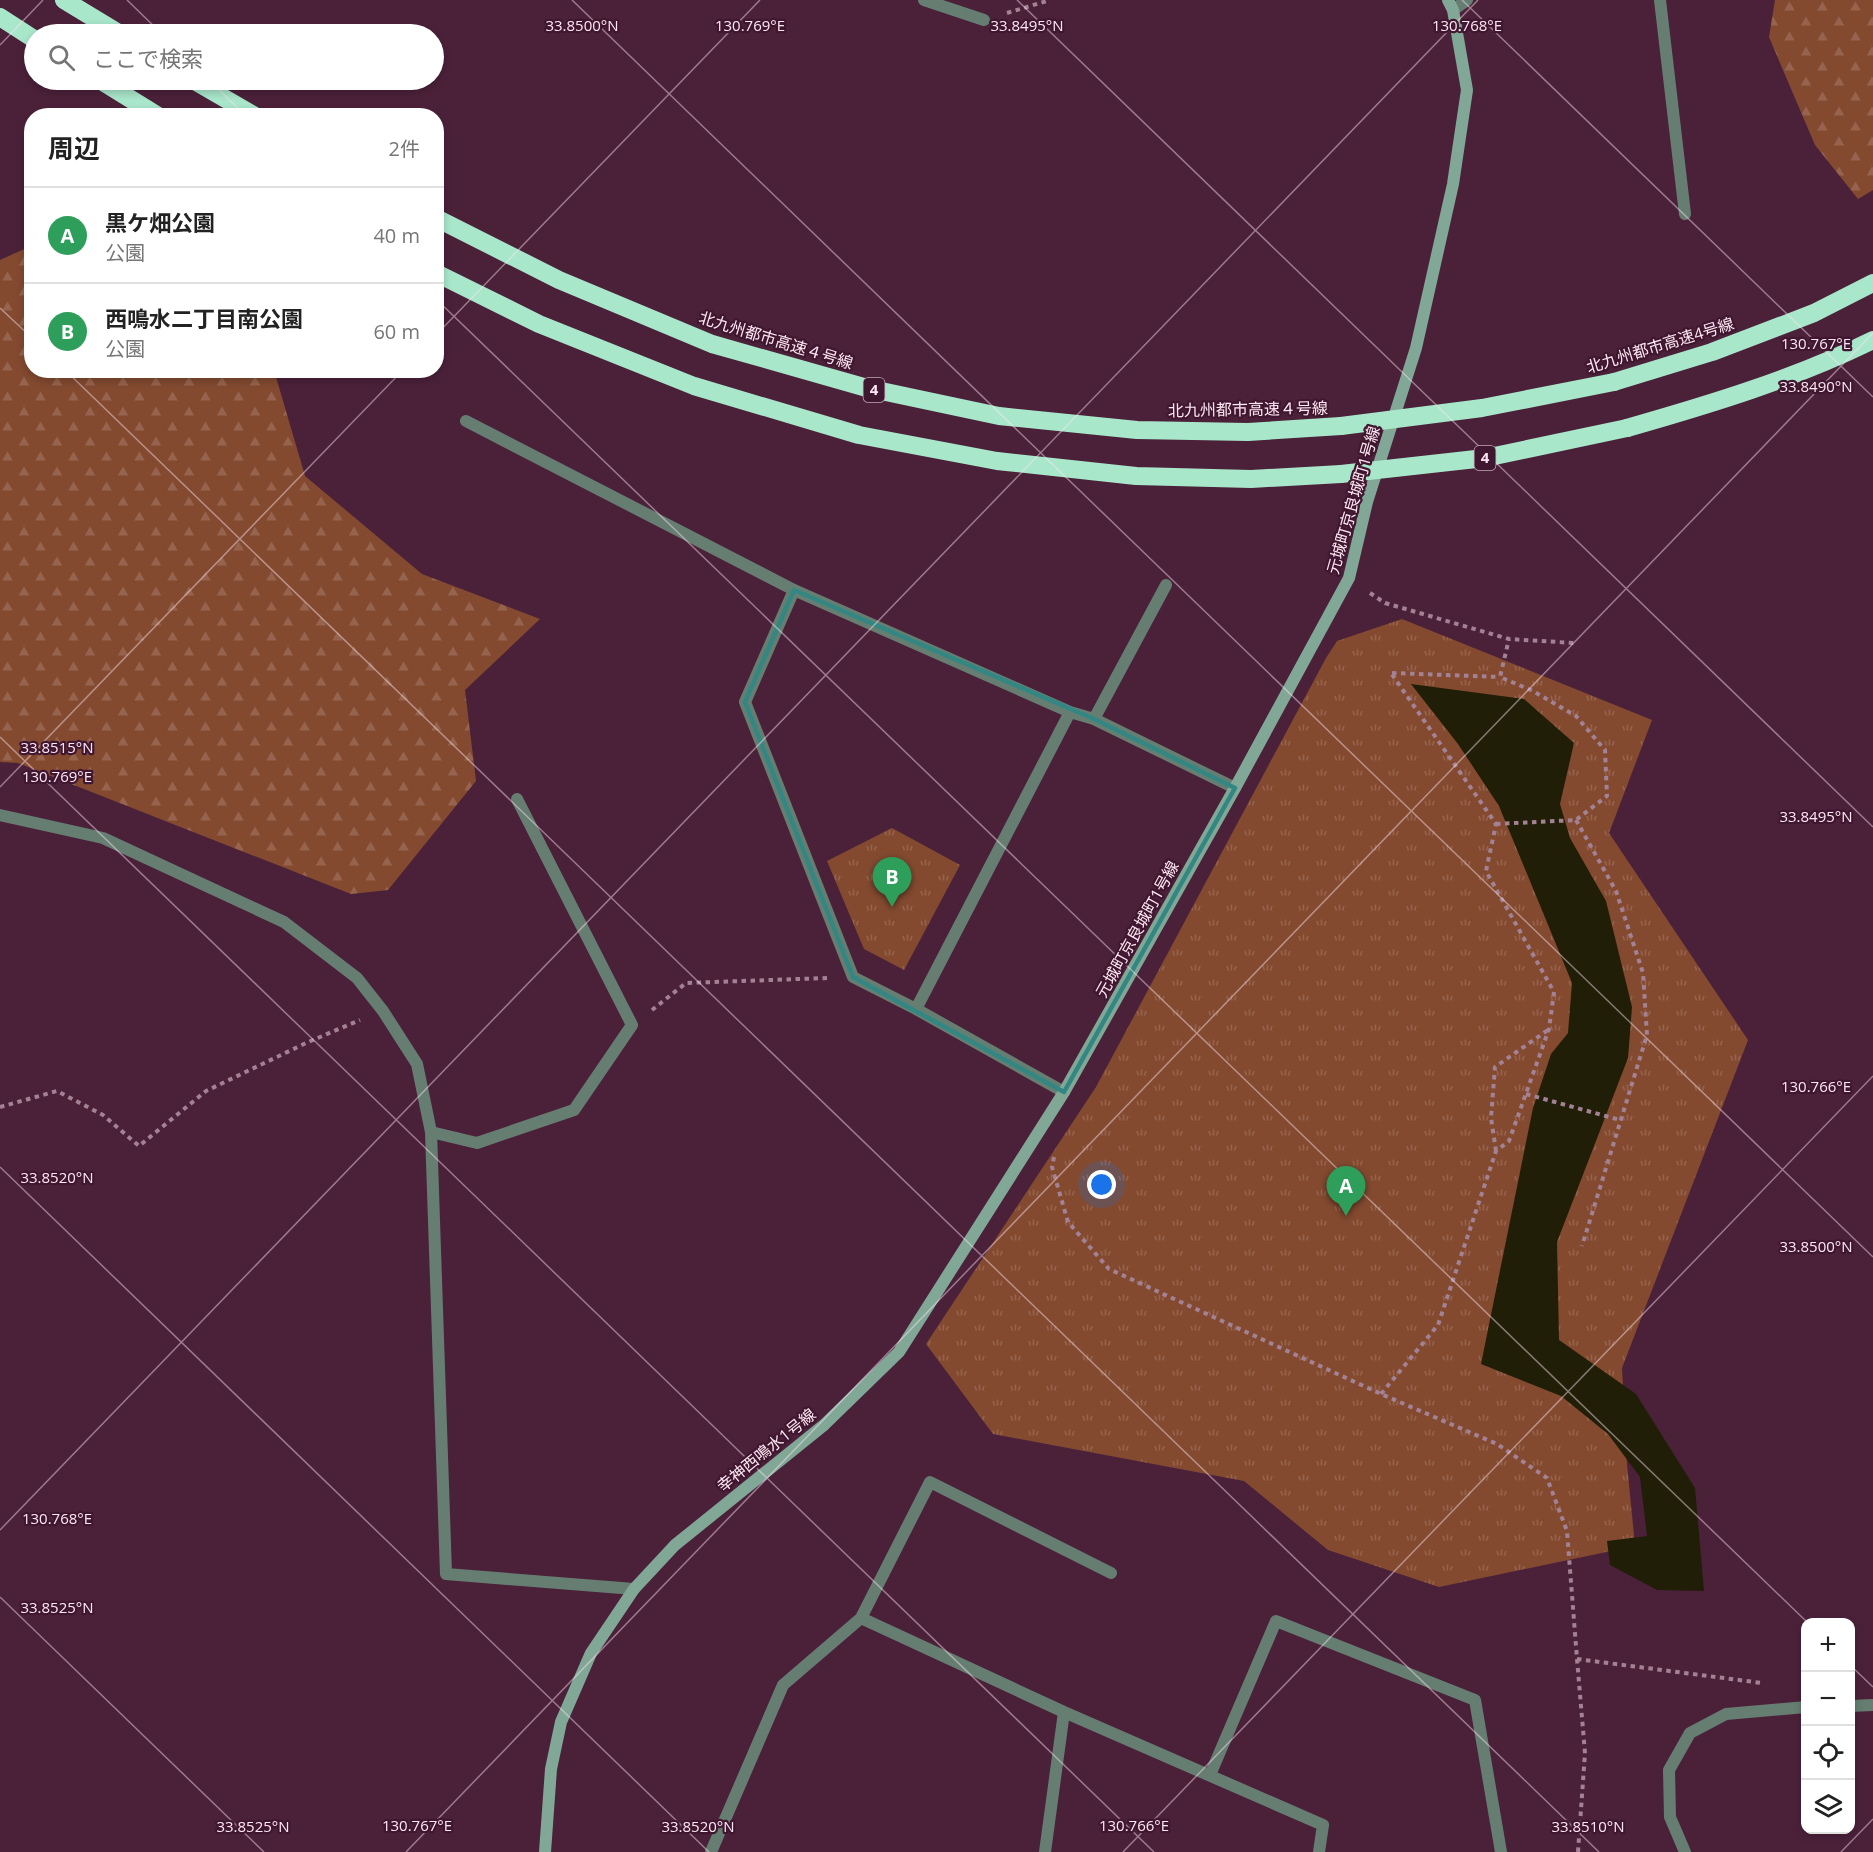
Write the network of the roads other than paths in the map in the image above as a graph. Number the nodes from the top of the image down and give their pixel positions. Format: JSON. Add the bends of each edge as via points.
{"nodes":[{"id":1,"x":64,"y":0,"type":"edge"},
{"id":2,"x":924,"y":0,"type":"edge"},
{"id":3,"x":1467,"y":0,"type":"edge"},
{"id":4,"x":1660,"y":0,"type":"edge"},
{"id":5,"x":1450,"y":5,"type":"edge"},
{"id":6,"x":0,"y":18,"type":"edge"},
{"id":7,"x":984,"y":20,"type":"road end"},
{"id":8,"x":104,"y":24,"type":"edge"},
{"id":9,"x":24,"y":33,"type":"edge"},
{"id":10,"x":116,"y":90,"type":"edge"},
{"id":11,"x":211,"y":90,"type":"edge"},
{"id":12,"x":145,"y":108,"type":"edge"},
{"id":13,"x":241,"y":108,"type":"edge"},
{"id":14,"x":1685,"y":214,"type":"dead end"},
{"id":15,"x":444,"y":222,"type":"edge"},
{"id":16,"x":444,"y":277,"type":"edge"},
{"id":17,"x":1873,"y":282,"type":"edge"},
{"id":18,"x":1873,"y":340,"type":"edge"},
{"id":19,"x":466,"y":421,"type":"dead end"},
{"id":20,"x":1341,"y":426,"type":"joint"},
{"id":21,"x":1166,"y":585,"type":"dead end"},
{"id":22,"x":794,"y":590,"type":"junction"},
{"id":23,"x":1070,"y":712,"type":"junction"},
{"id":24,"x":1094,"y":719,"type":"junction"},
{"id":25,"x":1235,"y":788,"type":"junction"},
{"id":26,"x":517,"y":799,"type":"dead end"},
{"id":27,"x":0,"y":814,"type":"edge"},
{"id":28,"x":916,"y":1009,"type":"junction"},
{"id":29,"x":1064,"y":1092,"type":"junction"},
{"id":30,"x":430,"y":1132,"type":"junction"},
{"id":31,"x":1111,"y":1574,"type":"dead end"},
{"id":32,"x":634,"y":1589,"type":"junction"},
{"id":33,"x":861,"y":1618,"type":"junction"},
{"id":34,"x":1873,"y":1705,"type":"edge"},
{"id":35,"x":1855,"y":1706,"type":"edge"},
{"id":36,"x":1801,"y":1707,"type":"edge"},
{"id":37,"x":1064,"y":1712,"type":"junction"},
{"id":38,"x":1210,"y":1775,"type":"junction"},
{"id":39,"x":544,"y":1852,"type":"edge"},
{"id":40,"x":711,"y":1852,"type":"edge"},
{"id":41,"x":1045,"y":1852,"type":"edge"},
{"id":42,"x":1319,"y":1852,"type":"edge"},
{"id":43,"x":1501,"y":1852,"type":"edge"},
{"id":44,"x":1685,"y":1852,"type":"edge"}],
"edges":[{"from":1,"to":8,"type":"highway"},
{"from":2,"to":7,"type":"street"},
{"from":3,"to":5,"type":"street"},
{"from":4,"to":14,"type":"street"},
{"from":5,"to":25,"type":"street","name":"元城町京良城町1号線","via":[[1467,90],[1453,184],[1416,348],[1367,501],[1349,578]]},
{"from":6,"to":9,"type":"highway"},
{"from":10,"to":12,"type":"highway"},
{"from":11,"to":13,"type":"highway"},
{"from":15,"to":20,"type":"highway","name":"北九州都市高速４号線","number":"4","via":[[559,280],[712,344],[867,388],[999,416],[1137,430],[1248,432]]},
{"from":16,"to":18,"type":"highway","number":"4","bridge":true,"via":[[539,324],[694,386],[859,435],[997,461],[1136,476],[1251,479],[1341,474],[1485,458],[1627,428],[1726,400],[1832,360]]},
{"from":17,"to":20,"type":"highway","name":"北九州都市高速4号線","number":"4","bridge":true,"via":[[1814,313],[1712,352],[1614,382],[1482,408]]},
{"from":19,"to":22,"type":"street"},
{"from":21,"to":24,"type":"street"},
{"from":22,"to":23,"type":"street"},
{"from":22,"to":28,"type":"street","via":[[745,702],[853,977]]},
{"from":23,"to":24,"type":"street"},
{"from":23,"to":28,"type":"street"},
{"from":24,"to":25,"type":"street"},
{"from":25,"to":29,"type":"street","name":"元城町京良城町1号線"},
{"from":26,"to":30,"type":"street","via":[[632,1025],[574,1110],[477,1143]]},
{"from":27,"to":30,"type":"street","via":[[103,838],[284,922],[357,978],[383,1011],[417,1064]]},
{"from":28,"to":29,"type":"street"},
{"from":29,"to":32,"type":"street","name":"幸神西鳴水1号線","via":[[899,1352],[824,1425],[675,1545]]},
{"from":30,"to":32,"type":"street","via":[[446,1574]]},
{"from":31,"to":33,"type":"street","via":[[930,1482]]},
{"from":32,"to":39,"type":"street","name":"幸神西鳴水1号線","via":[[591,1653],[561,1722],[551,1769]]},
{"from":33,"to":37,"type":"street"},
{"from":33,"to":40,"type":"street","via":[[783,1685]]},
{"from":34,"to":35,"type":"street"},
{"from":36,"to":44,"type":"street","via":[[1726,1714],[1690,1733],[1669,1770],[1670,1817]]},
{"from":37,"to":38,"type":"street"},
{"from":37,"to":41,"type":"street"},
{"from":38,"to":42,"type":"street","via":[[1323,1825]]},
{"from":38,"to":43,"type":"street","via":[[1276,1621],[1475,1700]]}]}
